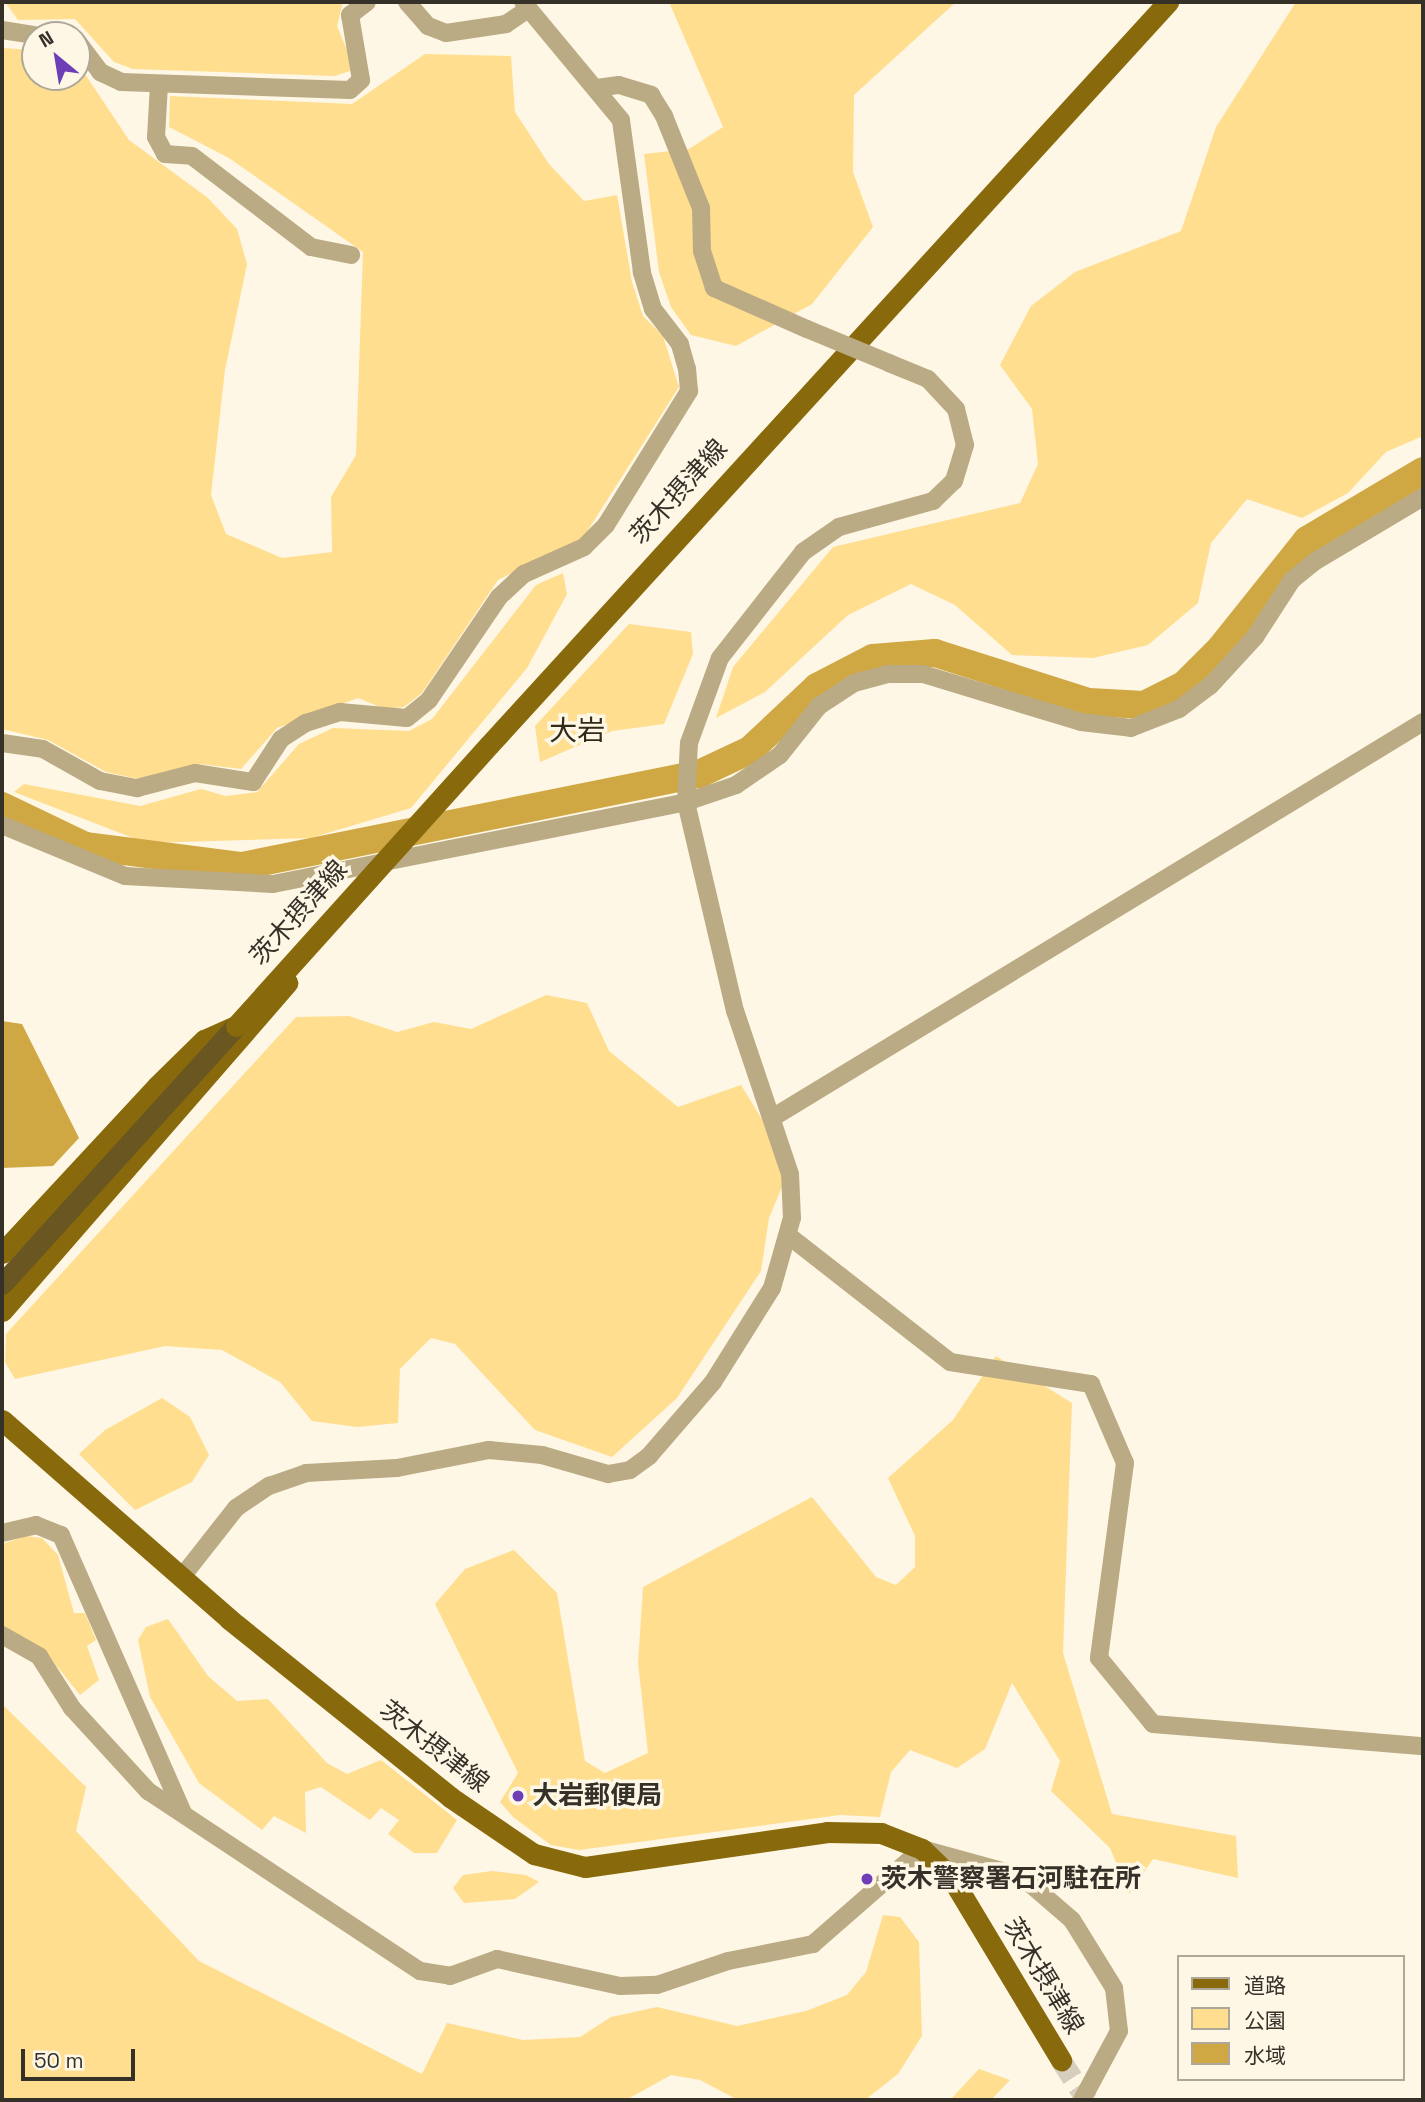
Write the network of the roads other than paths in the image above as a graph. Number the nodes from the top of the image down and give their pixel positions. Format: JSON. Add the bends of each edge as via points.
{"nodes":[{"id":1,"x":367,"y":2,"type":"edge"},
{"id":2,"x":407,"y":2,"type":"edge"},
{"id":3,"x":1168,"y":2,"type":"edge"},
{"id":4,"x":525,"y":6,"type":"edge"},
{"id":5,"x":2,"y":30,"type":"edge"},
{"id":6,"x":21,"y":33,"type":"edge"},
{"id":7,"x":91,"y":60,"type":"edge"},
{"id":8,"x":159,"y":85,"type":"junction"},
{"id":9,"x":597,"y":88,"type":"junction"},
{"id":10,"x":351,"y":255,"type":"dead end"},
{"id":11,"x":1423,"y":497,"type":"edge"},
{"id":12,"x":1423,"y":722,"type":"edge"},
{"id":13,"x":2,"y":743,"type":"edge"},
{"id":14,"x":686,"y":797,"type":"junction"},
{"id":15,"x":2,"y":825,"type":"edge"},
{"id":16,"x":339,"y":909,"type":"junction"},
{"id":17,"x":236,"y":1026,"type":"joint"},
{"id":18,"x":772,"y":1118,"type":"junction"},
{"id":19,"x":138,"y":1133,"type":"junction"},
{"id":20,"x":789,"y":1236,"type":"junction"},
{"id":21,"x":2,"y":1253,"type":"edge"},
{"id":22,"x":2,"y":1284,"type":"edge"},
{"id":23,"x":2,"y":1311,"type":"edge"},
{"id":24,"x":2,"y":1420,"type":"edge"},
{"id":25,"x":2,"y":1533,"type":"edge"},
{"id":26,"x":181,"y":1578,"type":"junction"},
{"id":27,"x":2,"y":1634,"type":"edge"},
{"id":28,"x":1423,"y":1746,"type":"edge"},
{"id":29,"x":185,"y":1817,"type":"junction"},
{"id":30,"x":922,"y":1849,"type":"junction"},
{"id":31,"x":1061,"y":2060,"type":"tunnel mouth"},
{"id":32,"x":1082,"y":2100,"type":"edge"}],
"edges":[{"from":1,"to":8,"type":"street","via":[[351,15],[361,80],[350,90]]},
{"from":2,"to":4,"type":"street","via":[[428,26],[446,33],[506,24]]},
{"from":3,"to":16,"type":"main road","name":"茨木摂津線","bridge":true},
{"from":4,"to":9,"type":"street"},
{"from":5,"to":6,"type":"street"},
{"from":7,"to":8,"type":"street","via":[[100,72],[121,82]]},
{"from":8,"to":10,"type":"street","via":[[156,137],[165,154],[192,156],[311,247]]},
{"from":9,"to":13,"type":"street","via":[[621,120],[642,272],[653,309],[680,344],[689,391],[606,525],[584,547],[524,574],[499,597],[429,700],[407,719],[340,712],[306,723],[281,739],[253,782],[195,773],[137,788],[100,781],[43,748]]},
{"from":9,"to":14,"type":"street","bridge":true,"via":[[619,85],[651,95],[664,116],[701,208],[702,251],[714,288],[928,379],[956,409],[965,445],[954,481],[933,501],[839,527],[803,552],[720,658],[700,702]]},
{"from":11,"to":14,"type":"street","via":[[1292,580],[1236,662],[1156,721],[1131,728],[1082,722],[966,683],[888,674],[854,683],[819,706],[780,755],[736,785]]},
{"from":12,"to":18,"type":"street"},
{"from":14,"to":15,"type":"street","via":[[273,884],[125,876]]},
{"from":14,"to":18,"type":"street","via":[[735,1011]]},
{"from":16,"to":17,"type":"main road","name":"茨木摂津線","bridge":true},
{"from":16,"to":19,"type":"main road","bridge":true,"via":[[309,957]]},
{"from":17,"to":19,"type":"highway"},
{"from":18,"to":20,"type":"street","via":[[790,1174]]},
{"from":19,"to":21,"type":"main road"},
{"from":19,"to":22,"type":"highway"},
{"from":19,"to":23,"type":"main road"},
{"from":20,"to":26,"type":"street","via":[[772,1288],[713,1382],[649,1457],[630,1470],[608,1474],[542,1455],[489,1450],[397,1468],[306,1473],[268,1486],[236,1508]]},
{"from":20,"to":28,"type":"street","via":[[950,1362],[1091,1384],[1125,1463],[1099,1658],[1153,1724]]},
{"from":24,"to":26,"type":"main road","name":"茨木摂津線"},
{"from":25,"to":29,"type":"street","via":[[36,1525],[61,1535],[94,1600],[145,1738]]},
{"from":26,"to":30,"type":"main road","name":"茨木摂津線","via":[[450,1797],[547,1859],[585,1867],[827,1832],[881,1833]]},
{"from":27,"to":29,"type":"street","via":[[39,1656],[99,1741]]},
{"from":29,"to":30,"type":"street","via":[[419,1971],[450,1976],[497,1959],[620,1986],[657,1985],[728,1961],[795,1952]]},
{"from":30,"to":31,"type":"main road","name":"茨木摂津線","via":[[951,1877]]},
{"from":30,"to":32,"type":"street","via":[[1021,1876],[1050,1897],[1088,1944],[1114,1988],[1119,2031]]}]}
